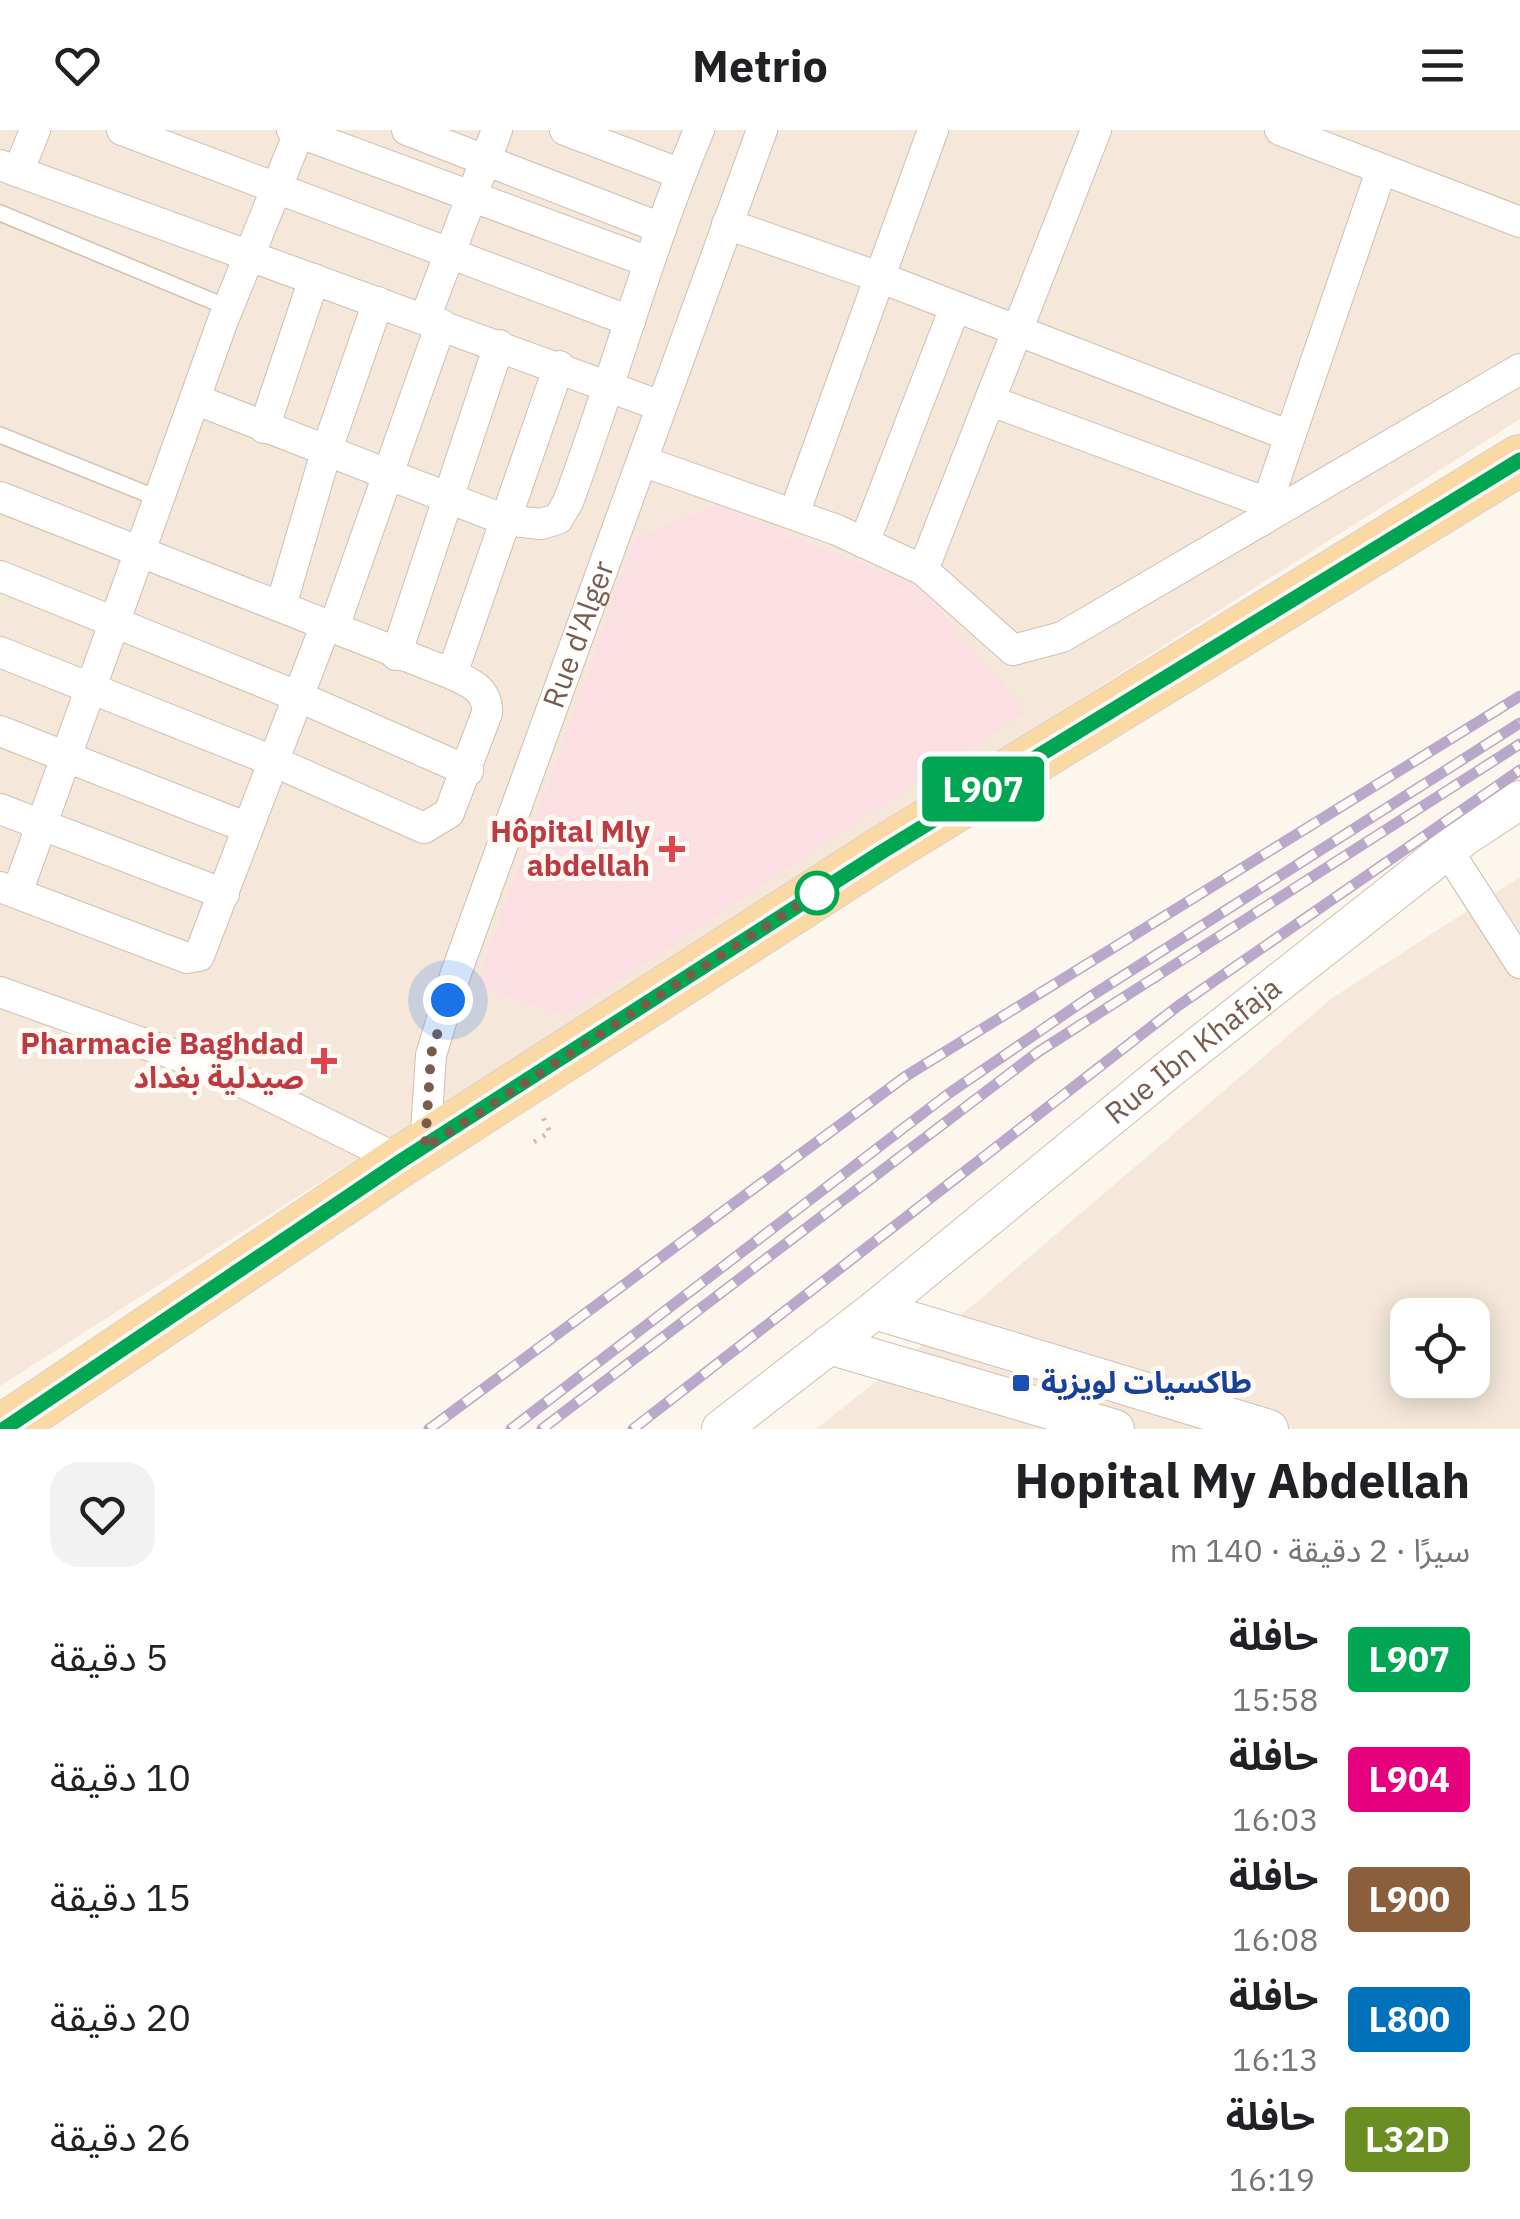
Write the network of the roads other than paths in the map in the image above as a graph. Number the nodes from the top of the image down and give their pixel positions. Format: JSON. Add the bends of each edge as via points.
{"nodes":[{"id":1,"x":35,"y":130,"type":"edge"},
{"id":2,"x":122,"y":130,"type":"edge"},
{"id":3,"x":407,"y":130,"type":"edge"},
{"id":4,"x":497,"y":130,"type":"edge"},
{"id":5,"x":566,"y":130,"type":"edge"},
{"id":6,"x":700,"y":130,"type":"edge"},
{"id":7,"x":762,"y":130,"type":"edge"},
{"id":8,"x":933,"y":130,"type":"edge"},
{"id":9,"x":1096,"y":130,"type":"edge"},
{"id":10,"x":1280,"y":130,"type":"edge"},
{"id":11,"x":297,"y":131,"type":"edge"},
{"id":12,"x":486,"y":161,"type":"junction"},
{"id":13,"x":5,"y":169,"type":"edge"},
{"id":14,"x":1381,"y":171,"type":"junction"},
{"id":15,"x":681,"y":174,"type":"junction"},
{"id":16,"x":277,"y":188,"type":"junction"},
{"id":17,"x":472,"y":197,"type":"junction"},
{"id":18,"x":0,"y":213,"type":"edge"},
{"id":19,"x":1520,"y":222,"type":"edge"},
{"id":20,"x":728,"y":224,"type":"junction"},
{"id":21,"x":661,"y":228,"type":"junction"},
{"id":22,"x":451,"y":254,"type":"junction"},
{"id":23,"x":252,"y":256,"type":"junction"},
{"id":24,"x":649,"y":262,"type":"junction"},
{"id":25,"x":879,"y":277,"type":"junction"},
{"id":26,"x":314,"y":279,"type":"junction"},
{"id":27,"x":378,"y":302,"type":"junction"},
{"id":28,"x":229,"y":308,"type":"junction"},
{"id":29,"x":954,"y":310,"type":"junction"},
{"id":30,"x":433,"y":321,"type":"junction"},
{"id":31,"x":630,"y":321,"type":"junction"},
{"id":32,"x":1014,"y":330,"type":"junction"},
{"id":33,"x":499,"y":345,"type":"junction"},
{"id":34,"x":559,"y":366,"type":"junction"},
{"id":35,"x":1520,"y":369,"type":"edge"},
{"id":36,"x":612,"y":385,"type":"junction"},
{"id":37,"x":197,"y":400,"type":"junction"},
{"id":38,"x":991,"y":401,"type":"junction"},
{"id":39,"x":661,"y":406,"type":"junction"},
{"id":40,"x":264,"y":428,"type":"junction"},
{"id":41,"x":0,"y":435,"type":"edge"},
{"id":42,"x":1290,"y":436,"type":"junction"},
{"id":43,"x":326,"y":452,"type":"junction"},
{"id":44,"x":1520,"y":460,"type":"edge"},
{"id":45,"x":645,"y":462,"type":"junction"},
{"id":46,"x":386,"y":474,"type":"junction"},
{"id":47,"x":0,"y":497,"type":"edge"},
{"id":48,"x":446,"y":497,"type":"junction"},
{"id":49,"x":157,"y":498,"type":"junction"},
{"id":50,"x":1264,"y":512,"type":"junction"},
{"id":51,"x":794,"y":514,"type":"junction"},
{"id":52,"x":505,"y":520,"type":"junction"},
{"id":53,"x":864,"y":543,"type":"junction"},
{"id":54,"x":140,"y":551,"type":"junction"},
{"id":55,"x":923,"y":570,"type":"junction"},
{"id":56,"x":0,"y":576,"type":"edge"},
{"id":57,"x":281,"y":606,"type":"junction"},
{"id":58,"x":114,"y":620,"type":"junction"},
{"id":59,"x":330,"y":625,"type":"junction"},
{"id":60,"x":0,"y":652,"type":"edge"},
{"id":61,"x":396,"y":655,"type":"junction"},
{"id":62,"x":452,"y":674,"type":"junction"},
{"id":63,"x":91,"y":686,"type":"junction"},
{"id":64,"x":297,"y":696,"type":"junction"},
{"id":65,"x":0,"y":732,"type":"edge"},
{"id":66,"x":68,"y":758,"type":"junction"},
{"id":67,"x":273,"y":761,"type":"junction"},
{"id":68,"x":468,"y":771,"type":"junction"},
{"id":69,"x":1520,"y":800,"type":"edge"},
{"id":70,"x":0,"y":809,"type":"edge"},
{"id":71,"x":44,"y":824,"type":"junction"},
{"id":72,"x":248,"y":828,"type":"junction"},
{"id":73,"x":1448,"y":851,"type":"junction"},
{"id":74,"x":8,"y":890,"type":"edge"},
{"id":75,"x":224,"y":894,"type":"junction"},
{"id":76,"x":1520,"y":963,"type":"edge"},
{"id":77,"x":13,"y":997,"type":"edge"},
{"id":78,"x":0,"y":1021,"type":"edge"},
{"id":79,"x":413,"y":1154,"type":"junction"},
{"id":80,"x":875,"y":1310,"type":"junction"},
{"id":81,"x":829,"y":1345,"type":"junction"},
{"id":82,"x":728,"y":1427,"type":"edge"},
{"id":83,"x":4,"y":1429,"type":"edge"},
{"id":84,"x":1115,"y":1429,"type":"edge"},
{"id":85,"x":1269,"y":1429,"type":"edge"}],
"edges":[{"from":1,"to":13,"type":"street"},
{"from":2,"to":16,"type":"street"},
{"from":3,"to":12,"type":"street"},
{"from":4,"to":12,"type":"street"},
{"from":5,"to":15,"type":"street"},
{"from":6,"to":15,"type":"street"},
{"from":7,"to":20,"type":"street","name":"Rue d'Alger"},
{"from":8,"to":25,"type":"street"},
{"from":9,"to":32,"type":"street"},
{"from":10,"to":14,"type":"street"},
{"from":11,"to":16,"type":"street"},
{"from":11,"to":17,"type":"street"},
{"from":12,"to":17,"type":"street"},
{"from":12,"to":21,"type":"street"},
{"from":13,"to":23,"type":"street"},
{"from":14,"to":19,"type":"street"},
{"from":14,"to":42,"type":"street"},
{"from":15,"to":21,"type":"street"},
{"from":16,"to":22,"type":"street"},
{"from":16,"to":23,"type":"street"},
{"from":17,"to":22,"type":"street"},
{"from":17,"to":24,"type":"street"},
{"from":18,"to":28,"type":"lane"},
{"from":20,"to":25,"type":"street"},
{"from":20,"to":39,"type":"street","name":"Rue d'Alger"},
{"from":21,"to":24,"type":"street"},
{"from":22,"to":30,"type":"street"},
{"from":22,"to":31,"type":"street"},
{"from":23,"to":26,"type":"street"},
{"from":23,"to":28,"type":"street"},
{"from":24,"to":31,"type":"street"},
{"from":25,"to":29,"type":"street"},
{"from":25,"to":51,"type":"street"},
{"from":26,"to":27,"type":"street"},
{"from":26,"to":40,"type":"street"},
{"from":27,"to":30,"type":"street"},
{"from":27,"to":43,"type":"street"},
{"from":28,"to":37,"type":"street"},
{"from":29,"to":32,"type":"street"},
{"from":29,"to":53,"type":"street"},
{"from":30,"to":33,"type":"street"},
{"from":30,"to":46,"type":"street"},
{"from":31,"to":36,"type":"street"},
{"from":32,"to":38,"type":"street"},
{"from":32,"to":42,"type":"street"},
{"from":33,"to":34,"type":"street"},
{"from":33,"to":48,"type":"street"},
{"from":34,"to":36,"type":"street"},
{"from":34,"to":52,"type":"street"},
{"from":35,"to":50,"type":"street"},
{"from":36,"to":39,"type":"street"},
{"from":36,"to":52,"type":"street","via":[[563,515],[541,524]]},
{"from":37,"to":40,"type":"street"},
{"from":37,"to":49,"type":"street"},
{"from":38,"to":50,"type":"street"},
{"from":38,"to":55,"type":"street"},
{"from":39,"to":45,"type":"street","name":"Rue d'Alger"},
{"from":40,"to":43,"type":"street"},
{"from":41,"to":49,"type":"lane"},
{"from":42,"to":50,"type":"street"},
{"from":43,"to":46,"type":"street"},
{"from":43,"to":57,"type":"street"},
{"from":44,"to":79,"type":"main road","via":[[880,853]]},
{"from":45,"to":51,"type":"street"},
{"from":45,"to":79,"type":"street","name":"Rue d'Alger","via":[[456,973],[431,1054]]},
{"from":46,"to":48,"type":"street"},
{"from":46,"to":59,"type":"street"},
{"from":47,"to":54,"type":"street"},
{"from":48,"to":52,"type":"street"},
{"from":48,"to":61,"type":"street"},
{"from":49,"to":54,"type":"street"},
{"from":50,"to":55,"type":"street","via":[[1062,637],[1025,651],[1003,645]]},
{"from":51,"to":53,"type":"street"},
{"from":52,"to":62,"type":"street"},
{"from":53,"to":55,"type":"street"},
{"from":54,"to":57,"type":"street"},
{"from":54,"to":58,"type":"street"},
{"from":56,"to":58,"type":"street"},
{"from":57,"to":59,"type":"street"},
{"from":58,"to":63,"type":"street"},
{"from":58,"to":64,"type":"street"},
{"from":59,"to":61,"type":"street"},
{"from":59,"to":64,"type":"street"},
{"from":60,"to":63,"type":"street"},
{"from":61,"to":62,"type":"street"},
{"from":62,"to":68,"type":"street","via":[[474,684],[487,704]]},
{"from":63,"to":66,"type":"street"},
{"from":63,"to":67,"type":"street"},
{"from":64,"to":67,"type":"street"},
{"from":64,"to":68,"type":"street"},
{"from":65,"to":66,"type":"street"},
{"from":66,"to":71,"type":"street"},
{"from":66,"to":72,"type":"street"},
{"from":67,"to":68,"type":"street","via":[[424,828],[449,813]]},
{"from":67,"to":72,"type":"street"},
{"from":69,"to":73,"type":"street","name":"Rue Ibn Khafaja"},
{"from":70,"to":71,"type":"street"},
{"from":71,"to":74,"type":"street"},
{"from":71,"to":75,"type":"street"},
{"from":72,"to":75,"type":"street"},
{"from":73,"to":76,"type":"street"},
{"from":73,"to":80,"type":"street","name":"Rue Ibn Khafaja"},
{"from":74,"to":75,"type":"street","via":[[192,959],[206,948]]},
{"from":77,"to":78,"type":"street"},
{"from":77,"to":79,"type":"street","via":[[220,1071]]},
{"from":79,"to":83,"type":"main road"},
{"from":80,"to":81,"type":"street","name":"Rue Ibn Khafaja"},
{"from":80,"to":85,"type":"street"},
{"from":81,"to":82,"type":"street","name":"Rue Ibn Khafaja"},
{"from":81,"to":84,"type":"street"}]}
